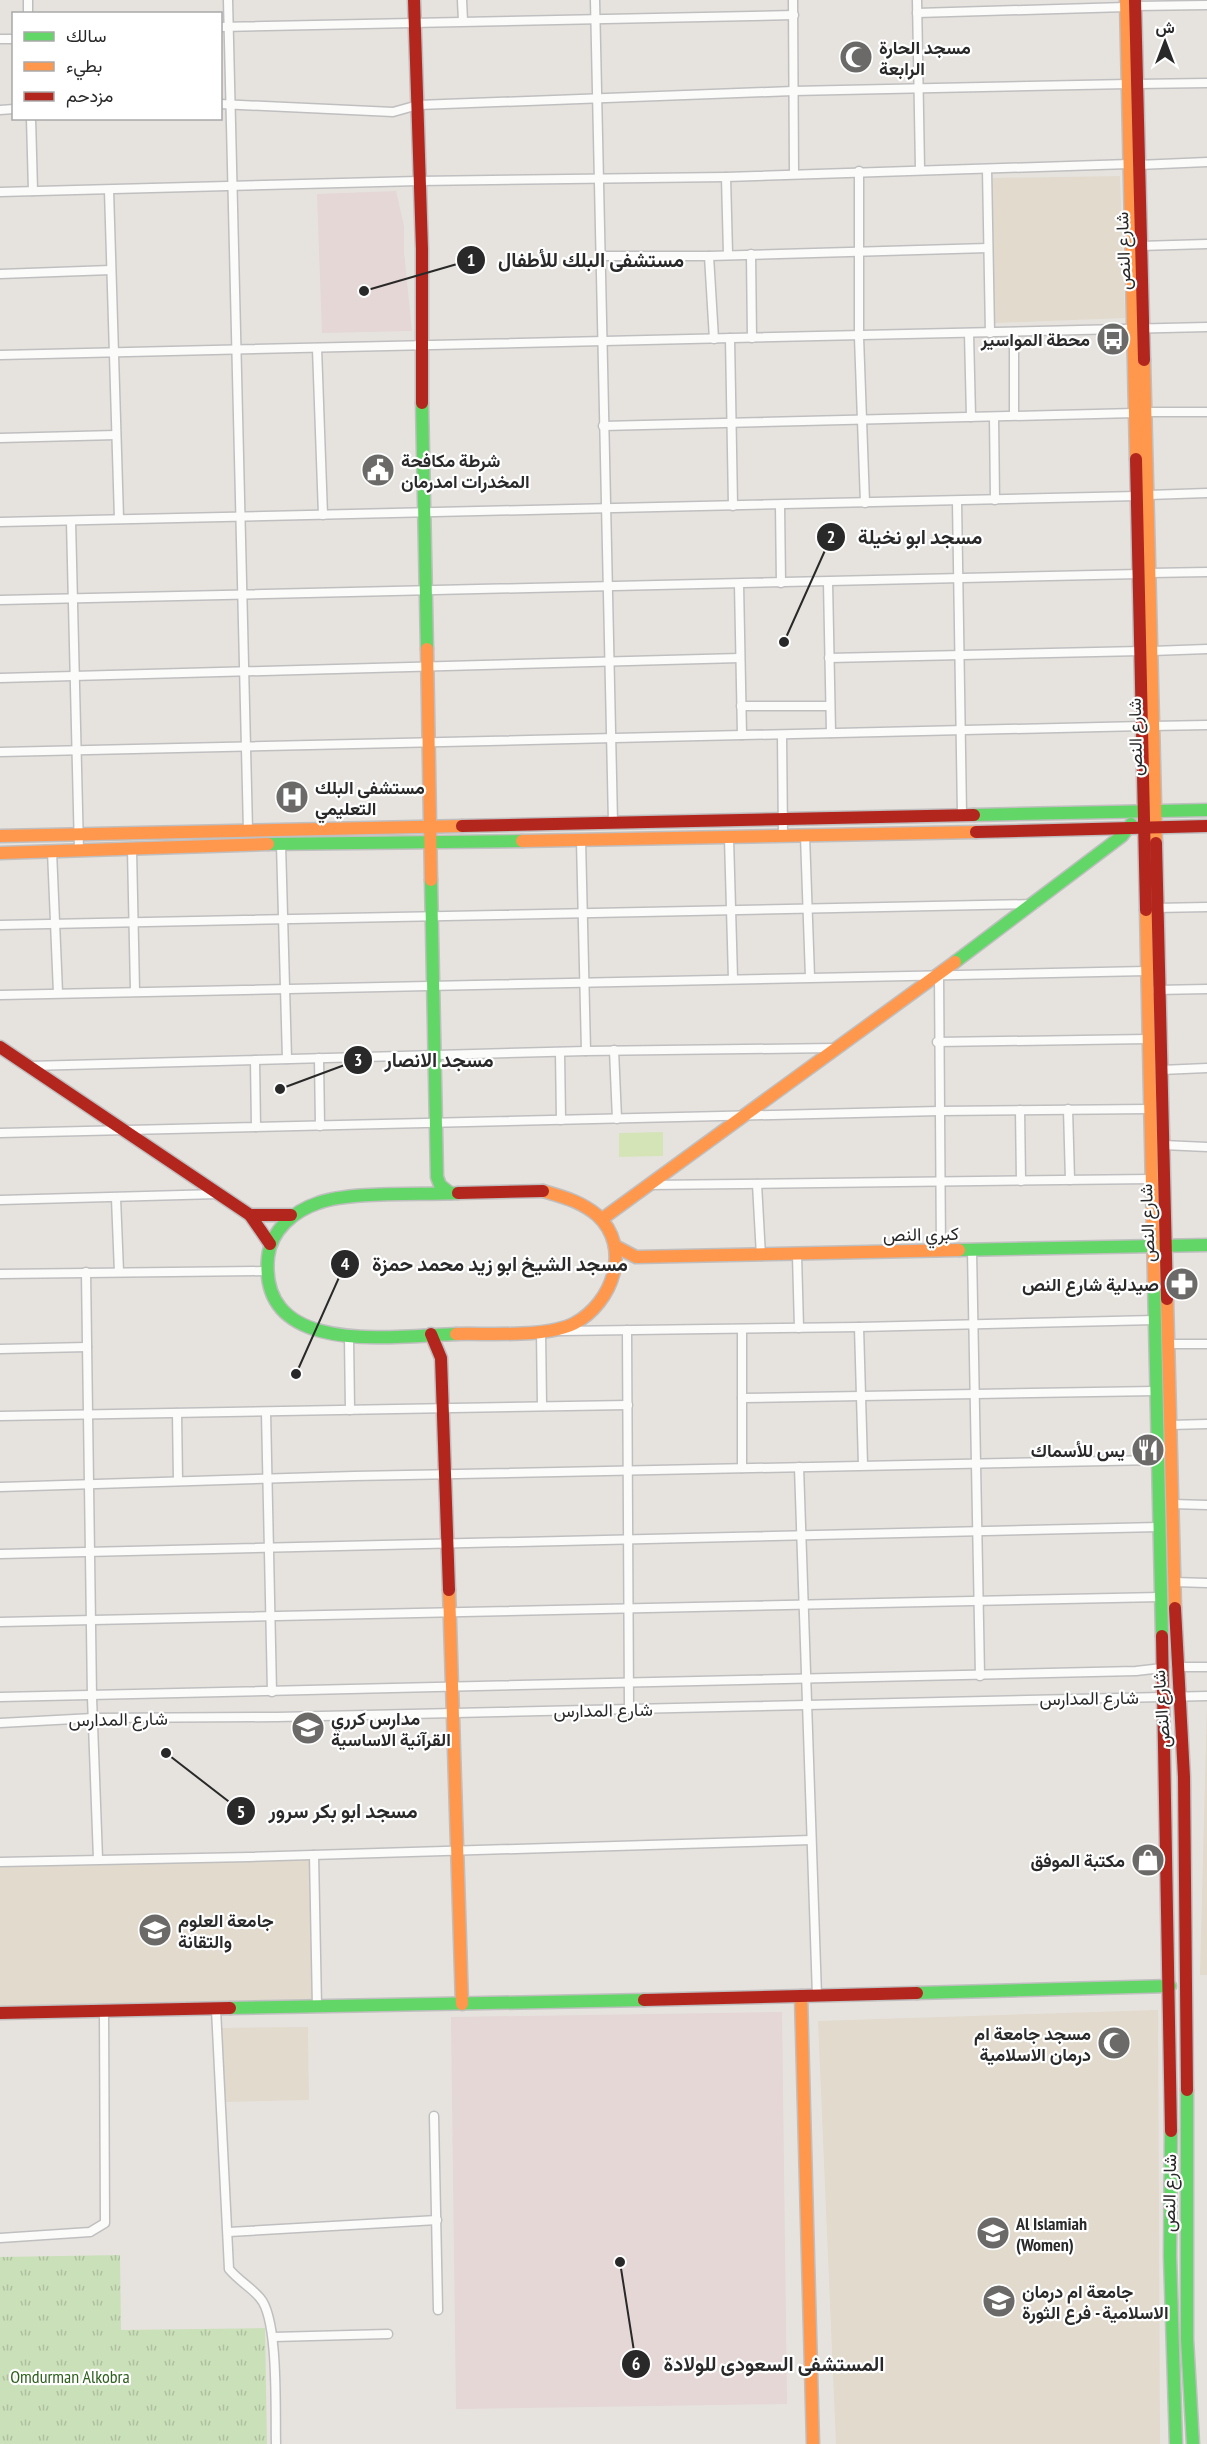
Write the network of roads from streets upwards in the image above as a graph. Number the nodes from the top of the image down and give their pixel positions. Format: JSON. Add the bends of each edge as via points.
{"nodes":[{"id":1,"x":228,"y":0,"type":"edge"},
{"id":2,"x":414,"y":0,"type":"edge"},
{"id":3,"x":462,"y":0,"type":"edge"},
{"id":4,"x":595,"y":0,"type":"edge"},
{"id":5,"x":793,"y":0,"type":"edge"},
{"id":6,"x":917,"y":0,"type":"edge"},
{"id":7,"x":1130,"y":3,"type":"edge"},
{"id":8,"x":1207,"y":5,"type":"edge"},
{"id":9,"x":917,"y":14,"type":"junction"},
{"id":10,"x":794,"y":15,"type":"junction"},
{"id":11,"x":595,"y":20,"type":"junction"},
{"id":12,"x":463,"y":21,"type":"junction"},
{"id":13,"x":414,"y":22,"type":"junction"},
{"id":14,"x":224,"y":27,"type":"edge"},
{"id":15,"x":1207,"y":83,"type":"edge"},
{"id":16,"x":1132,"y":84,"type":"junction"},
{"id":17,"x":793,"y":90,"type":"junction"},
{"id":18,"x":919,"y":90,"type":"junction"},
{"id":19,"x":596,"y":97,"type":"junction"},
{"id":20,"x":222,"y":104,"type":"edge"},
{"id":21,"x":231,"y":104,"type":"junction"},
{"id":22,"x":418,"y":105,"type":"junction"},
{"id":23,"x":31,"y":120,"type":"edge"},
{"id":24,"x":1207,"y":162,"type":"edge"},
{"id":25,"x":1134,"y":164,"type":"junction"},
{"id":26,"x":920,"y":169,"type":"junction"},
{"id":27,"x":987,"y":169,"type":"junction"},
{"id":28,"x":859,"y":171,"type":"junction"},
{"id":29,"x":794,"y":173,"type":"junction"},
{"id":30,"x":726,"y":177,"type":"junction"},
{"id":31,"x":598,"y":179,"type":"junction"},
{"id":32,"x":418,"y":181,"type":"junction"},
{"id":33,"x":234,"y":187,"type":"junction"},
{"id":34,"x":109,"y":190,"type":"junction"},
{"id":35,"x":33,"y":191,"type":"junction"},
{"id":36,"x":0,"y":192,"type":"edge"},
{"id":37,"x":1207,"y":244,"type":"edge"},
{"id":38,"x":1140,"y":246,"type":"junction"},
{"id":39,"x":988,"y":248,"type":"junction"},
{"id":40,"x":859,"y":251,"type":"junction"},
{"id":41,"x":728,"y":254,"type":"junction"},
{"id":42,"x":751,"y":254,"type":"junction"},
{"id":43,"x":600,"y":256,"type":"junction"},
{"id":44,"x":709,"y":256,"type":"junction"},
{"id":45,"x":111,"y":270,"type":"junction"},
{"id":46,"x":0,"y":274,"type":"edge"},
{"id":47,"x":1207,"y":327,"type":"edge"},
{"id":48,"x":1138,"y":329,"type":"junction"},
{"id":49,"x":1014,"y":332,"type":"junction"},
{"id":50,"x":969,"y":333,"type":"junction"},
{"id":51,"x":990,"y":333,"type":"junction"},
{"id":52,"x":859,"y":337,"type":"junction"},
{"id":53,"x":730,"y":338,"type":"junction"},
{"id":54,"x":752,"y":338,"type":"junction"},
{"id":55,"x":714,"y":339,"type":"junction"},
{"id":56,"x":603,"y":343,"type":"junction"},
{"id":57,"x":421,"y":347,"type":"junction"},
{"id":58,"x":317,"y":348,"type":"junction"},
{"id":59,"x":236,"y":349,"type":"junction"},
{"id":60,"x":113,"y":352,"type":"junction"},
{"id":61,"x":0,"y":355,"type":"edge"},
{"id":62,"x":1207,"y":412,"type":"edge"},
{"id":63,"x":1141,"y":413,"type":"junction"},
{"id":64,"x":1014,"y":415,"type":"junction"},
{"id":65,"x":971,"y":417,"type":"junction"},
{"id":66,"x":994,"y":417,"type":"junction"},
{"id":67,"x":861,"y":419,"type":"junction"},
{"id":68,"x":732,"y":424,"type":"junction"},
{"id":69,"x":603,"y":426,"type":"junction"},
{"id":70,"x":116,"y":435,"type":"junction"},
{"id":71,"x":0,"y":438,"type":"edge"},
{"id":72,"x":1207,"y":493,"type":"edge"},
{"id":73,"x":1143,"y":495,"type":"junction"},
{"id":74,"x":995,"y":500,"type":"junction"},
{"id":75,"x":957,"y":501,"type":"junction"},
{"id":76,"x":865,"y":503,"type":"junction"},
{"id":77,"x":780,"y":505,"type":"junction"},
{"id":78,"x":733,"y":506,"type":"junction"},
{"id":79,"x":605,"y":508,"type":"junction"},
{"id":80,"x":424,"y":513,"type":"junction"},
{"id":81,"x":323,"y":515,"type":"junction"},
{"id":82,"x":241,"y":516,"type":"junction"},
{"id":83,"x":119,"y":519,"type":"junction"},
{"id":84,"x":71,"y":521,"type":"junction"},
{"id":85,"x":0,"y":522,"type":"edge"},
{"id":86,"x":1207,"y":572,"type":"edge"},
{"id":87,"x":1145,"y":574,"type":"junction"},
{"id":88,"x":958,"y":579,"type":"junction"},
{"id":89,"x":781,"y":582,"type":"junction"},
{"id":90,"x":828,"y":582,"type":"junction"},
{"id":91,"x":739,"y":584,"type":"junction"},
{"id":92,"x":607,"y":586,"type":"junction"},
{"id":93,"x":426,"y":590,"type":"junction"},
{"id":94,"x":242,"y":594,"type":"junction"},
{"id":95,"x":73,"y":599,"type":"junction"},
{"id":96,"x":0,"y":600,"type":"edge"},
{"id":97,"x":1207,"y":649,"type":"edge"},
{"id":98,"x":1146,"y":651,"type":"junction"},
{"id":99,"x":959,"y":655,"type":"junction"},
{"id":100,"x":740,"y":658,"type":"junction"},
{"id":101,"x":830,"y":658,"type":"junction"},
{"id":102,"x":608,"y":662,"type":"junction"},
{"id":103,"x":428,"y":666,"type":"junction"},
{"id":104,"x":244,"y":671,"type":"junction"},
{"id":105,"x":75,"y":674,"type":"junction"},
{"id":106,"x":0,"y":678,"type":"edge"},
{"id":107,"x":741,"y":706,"type":"junction"},
{"id":108,"x":830,"y":706,"type":"junction"},
{"id":109,"x":1207,"y":725,"type":"edge"},
{"id":110,"x":1148,"y":726,"type":"junction"},
{"id":111,"x":961,"y":732,"type":"junction"},
{"id":112,"x":831,"y":733,"type":"junction"},
{"id":113,"x":742,"y":735,"type":"junction"},
{"id":114,"x":782,"y":735,"type":"junction"},
{"id":115,"x":610,"y":740,"type":"junction"},
{"id":116,"x":429,"y":744,"type":"junction"},
{"id":117,"x":246,"y":746,"type":"junction"},
{"id":118,"x":76,"y":751,"type":"junction"},
{"id":119,"x":0,"y":752,"type":"edge"},
{"id":120,"x":1207,"y":810,"type":"edge"},
{"id":121,"x":1145,"y":812,"type":"junction"},
{"id":122,"x":962,"y":815,"type":"junction"},
{"id":123,"x":783,"y":820,"type":"junction"},
{"id":124,"x":613,"y":823,"type":"junction"},
{"id":125,"x":1207,"y":826,"type":"edge"},
{"id":126,"x":431,"y":827,"type":"junction"},
{"id":127,"x":1130,"y":828,"type":"junction"},
{"id":128,"x":1150,"y":828,"type":"junction"},
{"id":129,"x":248,"y":831,"type":"junction"},
{"id":130,"x":78,"y":834,"type":"junction"},
{"id":131,"x":0,"y":836,"type":"edge"},
{"id":132,"x":805,"y":836,"type":"junction"},
{"id":133,"x":783,"y":837,"type":"junction"},
{"id":134,"x":729,"y":838,"type":"junction"},
{"id":135,"x":581,"y":840,"type":"junction"},
{"id":136,"x":431,"y":843,"type":"junction"},
{"id":137,"x":281,"y":844,"type":"junction"},
{"id":138,"x":132,"y":850,"type":"junction"},
{"id":139,"x":52,"y":851,"type":"junction"},
{"id":140,"x":79,"y":851,"type":"junction"},
{"id":141,"x":0,"y":853,"type":"edge"},
{"id":142,"x":1035,"y":904,"type":"junction"},
{"id":143,"x":808,"y":906,"type":"junction"},
{"id":144,"x":1207,"y":907,"type":"edge"},
{"id":145,"x":731,"y":908,"type":"junction"},
{"id":146,"x":1156,"y":908,"type":"junction"},
{"id":147,"x":583,"y":912,"type":"junction"},
{"id":148,"x":433,"y":916,"type":"junction"},
{"id":149,"x":283,"y":918,"type":"junction"},
{"id":150,"x":134,"y":922,"type":"junction"},
{"id":151,"x":55,"y":923,"type":"junction"},
{"id":152,"x":0,"y":925,"type":"edge"},
{"id":153,"x":1147,"y":971,"type":"junction"},
{"id":154,"x":937,"y":974,"type":"junction"},
{"id":155,"x":810,"y":977,"type":"junction"},
{"id":156,"x":733,"y":979,"type":"junction"},
{"id":157,"x":584,"y":983,"type":"junction"},
{"id":158,"x":434,"y":985,"type":"junction"},
{"id":159,"x":285,"y":988,"type":"junction"},
{"id":160,"x":1207,"y":989,"type":"edge"},
{"id":161,"x":135,"y":991,"type":"junction"},
{"id":162,"x":1153,"y":991,"type":"junction"},
{"id":163,"x":58,"y":993,"type":"junction"},
{"id":164,"x":0,"y":995,"type":"edge"},
{"id":165,"x":1148,"y":1039,"type":"junction"},
{"id":166,"x":938,"y":1042,"type":"junction"},
{"id":167,"x":0,"y":1047,"type":"edge"},
{"id":168,"x":835,"y":1048,"type":"junction"},
{"id":169,"x":614,"y":1050,"type":"junction"},
{"id":170,"x":586,"y":1051,"type":"junction"},
{"id":171,"x":560,"y":1052,"type":"junction"},
{"id":172,"x":435,"y":1055,"type":"junction"},
{"id":173,"x":319,"y":1058,"type":"junction"},
{"id":174,"x":287,"y":1059,"type":"junction"},
{"id":175,"x":255,"y":1060,"type":"junction"},
{"id":176,"x":30,"y":1066,"type":"junction"},
{"id":177,"x":1207,"y":1068,"type":"edge"},
{"id":178,"x":1161,"y":1070,"type":"junction"},
{"id":179,"x":1068,"y":1109,"type":"junction"},
{"id":180,"x":1150,"y":1109,"type":"junction"},
{"id":181,"x":1020,"y":1110,"type":"junction"},
{"id":182,"x":939,"y":1111,"type":"junction"},
{"id":183,"x":744,"y":1115,"type":"junction"},
{"id":184,"x":617,"y":1119,"type":"junction"},
{"id":185,"x":561,"y":1120,"type":"junction"},
{"id":186,"x":437,"y":1123,"type":"junction"},
{"id":187,"x":320,"y":1126,"type":"junction"},
{"id":188,"x":256,"y":1127,"type":"junction"},
{"id":189,"x":126,"y":1130,"type":"junction"},
{"id":190,"x":0,"y":1133,"type":"edge"},
{"id":191,"x":1163,"y":1145,"type":"junction"},
{"id":192,"x":1207,"y":1147,"type":"edge"},
{"id":193,"x":438,"y":1166,"type":"junction"},
{"id":194,"x":1152,"y":1179,"type":"junction"},
{"id":195,"x":1021,"y":1180,"type":"junction"},
{"id":196,"x":1070,"y":1180,"type":"junction"},
{"id":197,"x":940,"y":1182,"type":"junction"},
{"id":198,"x":757,"y":1184,"type":"junction"},
{"id":199,"x":649,"y":1185,"type":"junction"},
{"id":200,"x":450,"y":1193,"type":"junction"},
{"id":201,"x":220,"y":1194,"type":"junction"},
{"id":202,"x":421,"y":1195,"type":"junction"},
{"id":203,"x":116,"y":1198,"type":"junction"},
{"id":204,"x":0,"y":1200,"type":"edge"},
{"id":205,"x":250,"y":1215,"type":"junction"},
{"id":206,"x":291,"y":1215,"type":"junction"},
{"id":207,"x":602,"y":1219,"type":"junction"},
{"id":208,"x":270,"y":1244,"type":"junction"},
{"id":209,"x":1166,"y":1245,"type":"junction"},
{"id":210,"x":1207,"y":1245,"type":"edge"},
{"id":211,"x":615,"y":1246,"type":"junction"},
{"id":212,"x":1153,"y":1248,"type":"junction"},
{"id":213,"x":972,"y":1251,"type":"junction"},
{"id":214,"x":941,"y":1252,"type":"junction"},
{"id":215,"x":797,"y":1255,"type":"junction"},
{"id":216,"x":760,"y":1256,"type":"junction"},
{"id":217,"x":636,"y":1257,"type":"junction"},
{"id":218,"x":267,"y":1271,"type":"junction"},
{"id":219,"x":614,"y":1271,"type":"junction"},
{"id":220,"x":86,"y":1272,"type":"junction"},
{"id":221,"x":119,"y":1272,"type":"junction"},
{"id":222,"x":0,"y":1274,"type":"edge"},
{"id":223,"x":1155,"y":1320,"type":"junction"},
{"id":224,"x":974,"y":1325,"type":"junction"},
{"id":225,"x":799,"y":1328,"type":"junction"},
{"id":226,"x":859,"y":1328,"type":"junction"},
{"id":227,"x":742,"y":1329,"type":"junction"},
{"id":228,"x":627,"y":1330,"type":"junction"},
{"id":229,"x":541,"y":1331,"type":"junction"},
{"id":230,"x":554,"y":1331,"type":"junction"},
{"id":231,"x":431,"y":1334,"type":"junction"},
{"id":232,"x":453,"y":1334,"type":"junction"},
{"id":233,"x":349,"y":1337,"type":"junction"},
{"id":234,"x":1168,"y":1344,"type":"junction"},
{"id":235,"x":1207,"y":1344,"type":"edge"},
{"id":236,"x":87,"y":1347,"type":"junction"},
{"id":237,"x":0,"y":1349,"type":"edge"},
{"id":238,"x":441,"y":1358,"type":"junction"},
{"id":239,"x":1156,"y":1392,"type":"junction"},
{"id":240,"x":976,"y":1394,"type":"junction"},
{"id":241,"x":860,"y":1396,"type":"junction"},
{"id":242,"x":742,"y":1398,"type":"junction"},
{"id":243,"x":628,"y":1405,"type":"junction"},
{"id":244,"x":542,"y":1406,"type":"junction"},
{"id":245,"x":444,"y":1408,"type":"junction"},
{"id":246,"x":350,"y":1410,"type":"junction"},
{"id":247,"x":267,"y":1412,"type":"junction"},
{"id":248,"x":177,"y":1413,"type":"junction"},
{"id":249,"x":87,"y":1414,"type":"junction"},
{"id":250,"x":0,"y":1416,"type":"edge"},
{"id":251,"x":1207,"y":1424,"type":"edge"},
{"id":252,"x":1170,"y":1425,"type":"junction"},
{"id":253,"x":1158,"y":1460,"type":"junction"},
{"id":254,"x":977,"y":1463,"type":"junction"},
{"id":255,"x":863,"y":1465,"type":"junction"},
{"id":256,"x":799,"y":1467,"type":"junction"},
{"id":257,"x":742,"y":1468,"type":"junction"},
{"id":258,"x":628,"y":1472,"type":"junction"},
{"id":259,"x":447,"y":1474,"type":"junction"},
{"id":260,"x":267,"y":1479,"type":"junction"},
{"id":261,"x":178,"y":1481,"type":"junction"},
{"id":262,"x":89,"y":1485,"type":"junction"},
{"id":263,"x":0,"y":1487,"type":"edge"},
{"id":264,"x":1172,"y":1504,"type":"junction"},
{"id":265,"x":1207,"y":1505,"type":"edge"},
{"id":266,"x":1159,"y":1527,"type":"junction"},
{"id":267,"x":977,"y":1531,"type":"junction"},
{"id":268,"x":802,"y":1534,"type":"junction"},
{"id":269,"x":629,"y":1539,"type":"junction"},
{"id":270,"x":449,"y":1545,"type":"junction"},
{"id":271,"x":268,"y":1548,"type":"junction"},
{"id":272,"x":90,"y":1552,"type":"junction"},
{"id":273,"x":0,"y":1554,"type":"edge"},
{"id":274,"x":1173,"y":1582,"type":"junction"},
{"id":275,"x":1207,"y":1583,"type":"edge"},
{"id":276,"x":1161,"y":1597,"type":"junction"},
{"id":277,"x":979,"y":1599,"type":"junction"},
{"id":278,"x":803,"y":1604,"type":"junction"},
{"id":279,"x":628,"y":1607,"type":"junction"},
{"id":280,"x":451,"y":1611,"type":"junction"},
{"id":281,"x":269,"y":1616,"type":"junction"},
{"id":282,"x":91,"y":1620,"type":"junction"},
{"id":283,"x":0,"y":1622,"type":"edge"},
{"id":284,"x":1176,"y":1667,"type":"junction"},
{"id":285,"x":1207,"y":1667,"type":"edge"},
{"id":286,"x":1162,"y":1668,"type":"junction"},
{"id":287,"x":980,"y":1676,"type":"junction"},
{"id":288,"x":807,"y":1680,"type":"junction"},
{"id":289,"x":629,"y":1683,"type":"junction"},
{"id":290,"x":453,"y":1687,"type":"junction"},
{"id":291,"x":272,"y":1692,"type":"junction"},
{"id":292,"x":1163,"y":1696,"type":"junction"},
{"id":293,"x":1177,"y":1696,"type":"junction"},
{"id":294,"x":1207,"y":1696,"type":"edge"},
{"id":295,"x":0,"y":1697,"type":"edge"},
{"id":296,"x":92,"y":1697,"type":"junction"},
{"id":297,"x":807,"y":1705,"type":"junction"},
{"id":298,"x":629,"y":1709,"type":"junction"},
{"id":299,"x":454,"y":1712,"type":"junction"},
{"id":300,"x":93,"y":1718,"type":"junction"},
{"id":301,"x":0,"y":1723,"type":"edge"},
{"id":302,"x":811,"y":1840,"type":"junction"},
{"id":303,"x":457,"y":1851,"type":"junction"},
{"id":304,"x":314,"y":1855,"type":"junction"},
{"id":305,"x":98,"y":1859,"type":"junction"},
{"id":306,"x":0,"y":1862,"type":"edge"},
{"id":307,"x":1170,"y":1986,"type":"junction"},
{"id":308,"x":801,"y":1996,"type":"junction"},
{"id":309,"x":816,"y":1996,"type":"junction"},
{"id":310,"x":462,"y":2004,"type":"junction"},
{"id":311,"x":317,"y":2007,"type":"junction"},
{"id":312,"x":216,"y":2009,"type":"junction"},
{"id":313,"x":104,"y":2012,"type":"junction"},
{"id":314,"x":0,"y":2013,"type":"edge"},
{"id":315,"x":434,"y":2116,"type":"dead end"},
{"id":316,"x":437,"y":2220,"type":"junction"},
{"id":317,"x":229,"y":2232,"type":"junction"},
{"id":318,"x":0,"y":2238,"type":"edge"},
{"id":319,"x":438,"y":2310,"type":"dead end"},
{"id":320,"x":388,"y":2334,"type":"dead end"},
{"id":321,"x":273,"y":2337,"type":"junction"},
{"id":322,"x":276,"y":2444,"type":"edge"},
{"id":323,"x":813,"y":2444,"type":"edge"},
{"id":324,"x":1176,"y":2444,"type":"edge"},
{"id":325,"x":1193,"y":2444,"type":"edge"}],
"edges":[{"from":1,"to":14,"type":"street"},
{"from":2,"to":13,"type":"street"},
{"from":3,"to":12,"type":"street"},
{"from":4,"to":11,"type":"street"},
{"from":5,"to":10,"type":"street"},
{"from":6,"to":9,"type":"street"},
{"from":7,"to":8,"type":"street"},
{"from":7,"to":9,"type":"street"},
{"from":7,"to":16,"type":"street","name":"شارع النص"},
{"from":9,"to":18,"type":"street"},
{"from":10,"to":11,"type":"street"},
{"from":10,"to":17,"type":"street"},
{"from":11,"to":12,"type":"street"},
{"from":11,"to":19,"type":"street"},
{"from":12,"to":13,"type":"street"},
{"from":13,"to":14,"type":"street"},
{"from":13,"to":22,"type":"street"},
{"from":14,"to":21,"type":"street"},
{"from":15,"to":16,"type":"street"},
{"from":16,"to":18,"type":"street"},
{"from":16,"to":25,"type":"street","name":"شارع النص"},
{"from":17,"to":18,"type":"street"},
{"from":17,"to":19,"type":"street"},
{"from":17,"to":29,"type":"street"},
{"from":18,"to":26,"type":"street"},
{"from":19,"to":22,"type":"street"},
{"from":19,"to":31,"type":"street"},
{"from":20,"to":21,"type":"street"},
{"from":21,"to":22,"type":"street","via":[[393,112]]},
{"from":21,"to":33,"type":"street"},
{"from":22,"to":32,"type":"street"},
{"from":23,"to":35,"type":"street"},
{"from":24,"to":25,"type":"street"},
{"from":25,"to":27,"type":"street"},
{"from":25,"to":38,"type":"street","name":"شارع النص"},
{"from":25,"to":48,"type":"street","name":"شارع النص"},
{"from":26,"to":27,"type":"street"},
{"from":26,"to":28,"type":"street"},
{"from":27,"to":39,"type":"street"},
{"from":28,"to":29,"type":"street"},
{"from":28,"to":40,"type":"street"},
{"from":29,"to":30,"type":"street"},
{"from":30,"to":31,"type":"street"},
{"from":30,"to":41,"type":"street"},
{"from":31,"to":32,"type":"street"},
{"from":31,"to":43,"type":"street"},
{"from":32,"to":33,"type":"street"},
{"from":32,"to":57,"type":"street"},
{"from":33,"to":34,"type":"street"},
{"from":33,"to":59,"type":"street"},
{"from":34,"to":35,"type":"street"},
{"from":34,"to":45,"type":"street"},
{"from":35,"to":36,"type":"street"},
{"from":37,"to":38,"type":"street"},
{"from":38,"to":48,"type":"street","name":"شارع النص"},
{"from":39,"to":40,"type":"street"},
{"from":39,"to":51,"type":"street"},
{"from":40,"to":42,"type":"street"},
{"from":40,"to":52,"type":"street"},
{"from":41,"to":42,"type":"street"},
{"from":41,"to":44,"type":"street"},
{"from":42,"to":54,"type":"street"},
{"from":43,"to":44,"type":"street"},
{"from":43,"to":56,"type":"street"},
{"from":44,"to":55,"type":"street"},
{"from":45,"to":46,"type":"street"},
{"from":45,"to":60,"type":"street"},
{"from":47,"to":48,"type":"street"},
{"from":48,"to":49,"type":"street"},
{"from":48,"to":63,"type":"street","name":"شارع النص"},
{"from":49,"to":51,"type":"street"},
{"from":49,"to":64,"type":"street"},
{"from":50,"to":51,"type":"street"},
{"from":50,"to":52,"type":"street"},
{"from":50,"to":65,"type":"street"},
{"from":52,"to":54,"type":"street"},
{"from":52,"to":67,"type":"street"},
{"from":53,"to":54,"type":"street"},
{"from":53,"to":55,"type":"street"},
{"from":53,"to":68,"type":"street"},
{"from":55,"to":56,"type":"street"},
{"from":56,"to":57,"type":"street"},
{"from":56,"to":69,"type":"street"},
{"from":57,"to":58,"type":"street"},
{"from":57,"to":80,"type":"street"},
{"from":58,"to":59,"type":"street"},
{"from":58,"to":81,"type":"street"},
{"from":59,"to":60,"type":"street"},
{"from":59,"to":82,"type":"street"},
{"from":60,"to":61,"type":"street"},
{"from":60,"to":70,"type":"street"},
{"from":62,"to":63,"type":"street"},
{"from":63,"to":64,"type":"street"},
{"from":63,"to":73,"type":"street","name":"شارع النص"},
{"from":64,"to":66,"type":"street"},
{"from":65,"to":66,"type":"street"},
{"from":65,"to":67,"type":"street"},
{"from":66,"to":74,"type":"street"},
{"from":67,"to":68,"type":"street"},
{"from":67,"to":76,"type":"street"},
{"from":68,"to":69,"type":"street"},
{"from":68,"to":78,"type":"street"},
{"from":69,"to":79,"type":"street"},
{"from":70,"to":71,"type":"street"},
{"from":70,"to":83,"type":"street"},
{"from":72,"to":73,"type":"street"},
{"from":73,"to":74,"type":"street"},
{"from":73,"to":87,"type":"street","name":"شارع النص"},
{"from":74,"to":75,"type":"street"},
{"from":75,"to":76,"type":"street"},
{"from":75,"to":88,"type":"street"},
{"from":76,"to":77,"type":"street"},
{"from":77,"to":78,"type":"street"},
{"from":77,"to":89,"type":"street"},
{"from":78,"to":79,"type":"street"},
{"from":79,"to":80,"type":"street"},
{"from":79,"to":92,"type":"street"},
{"from":80,"to":81,"type":"street"},
{"from":80,"to":93,"type":"street"},
{"from":81,"to":82,"type":"street"},
{"from":82,"to":83,"type":"street"},
{"from":82,"to":94,"type":"street"},
{"from":83,"to":84,"type":"street"},
{"from":84,"to":85,"type":"street"},
{"from":84,"to":95,"type":"street"},
{"from":86,"to":87,"type":"street"},
{"from":87,"to":88,"type":"street"},
{"from":87,"to":98,"type":"street","name":"شارع النص"},
{"from":88,"to":90,"type":"street"},
{"from":88,"to":99,"type":"street"},
{"from":89,"to":90,"type":"street"},
{"from":89,"to":91,"type":"street"},
{"from":90,"to":101,"type":"street"},
{"from":91,"to":92,"type":"street"},
{"from":91,"to":100,"type":"street"},
{"from":92,"to":93,"type":"street"},
{"from":92,"to":102,"type":"street"},
{"from":93,"to":94,"type":"street"},
{"from":93,"to":103,"type":"street"},
{"from":94,"to":95,"type":"street"},
{"from":94,"to":104,"type":"street"},
{"from":95,"to":96,"type":"street"},
{"from":95,"to":105,"type":"street"},
{"from":97,"to":98,"type":"street"},
{"from":98,"to":99,"type":"street"},
{"from":98,"to":110,"type":"street","name":"شارع النص"},
{"from":99,"to":101,"type":"street"},
{"from":99,"to":111,"type":"street"},
{"from":100,"to":102,"type":"street"},
{"from":100,"to":107,"type":"street"},
{"from":101,"to":108,"type":"street"},
{"from":102,"to":103,"type":"street"},
{"from":102,"to":115,"type":"street"},
{"from":103,"to":104,"type":"street"},
{"from":103,"to":116,"type":"street"},
{"from":104,"to":105,"type":"street"},
{"from":104,"to":117,"type":"street"},
{"from":105,"to":106,"type":"street"},
{"from":105,"to":118,"type":"street"},
{"from":107,"to":108,"type":"street"},
{"from":107,"to":113,"type":"street"},
{"from":108,"to":112,"type":"street"},
{"from":109,"to":110,"type":"street"},
{"from":110,"to":111,"type":"street"},
{"from":110,"to":121,"type":"street","name":"شارع النص"},
{"from":111,"to":112,"type":"street"},
{"from":111,"to":122,"type":"street"},
{"from":112,"to":114,"type":"street"},
{"from":113,"to":114,"type":"street"},
{"from":113,"to":115,"type":"street"},
{"from":114,"to":123,"type":"street"},
{"from":115,"to":116,"type":"street"},
{"from":115,"to":124,"type":"street"},
{"from":116,"to":117,"type":"street"},
{"from":116,"to":126,"type":"street"},
{"from":117,"to":118,"type":"street"},
{"from":117,"to":129,"type":"street"},
{"from":118,"to":119,"type":"street"},
{"from":118,"to":130,"type":"street"},
{"from":120,"to":121,"type":"street"},
{"from":121,"to":122,"type":"street"},
{"from":121,"to":127,"type":"street"},
{"from":121,"to":128,"type":"street","name":"شارع النص"},
{"from":122,"to":123,"type":"street"},
{"from":123,"to":124,"type":"street"},
{"from":123,"to":133,"type":"street"},
{"from":124,"to":126,"type":"street"},
{"from":125,"to":128,"type":"street"},
{"from":126,"to":129,"type":"street"},
{"from":126,"to":136,"type":"street"},
{"from":127,"to":128,"type":"street"},
{"from":127,"to":132,"type":"street"},
{"from":127,"to":142,"type":"street"},
{"from":128,"to":146,"type":"street","name":"شارع النص"},
{"from":128,"to":153,"type":"street","name":"شارع النص"},
{"from":129,"to":130,"type":"street"},
{"from":130,"to":131,"type":"street"},
{"from":130,"to":140,"type":"street"},
{"from":132,"to":133,"type":"street"},
{"from":132,"to":143,"type":"street"},
{"from":133,"to":134,"type":"street"},
{"from":134,"to":135,"type":"street"},
{"from":134,"to":145,"type":"street"},
{"from":135,"to":136,"type":"street"},
{"from":135,"to":147,"type":"street"},
{"from":136,"to":137,"type":"street"},
{"from":136,"to":148,"type":"street"},
{"from":137,"to":138,"type":"street"},
{"from":137,"to":149,"type":"street"},
{"from":138,"to":140,"type":"street"},
{"from":138,"to":150,"type":"street"},
{"from":139,"to":140,"type":"street"},
{"from":139,"to":141,"type":"street"},
{"from":139,"to":151,"type":"street"},
{"from":142,"to":143,"type":"street"},
{"from":142,"to":154,"type":"street"},
{"from":143,"to":145,"type":"street"},
{"from":143,"to":155,"type":"street"},
{"from":144,"to":146,"type":"street"},
{"from":145,"to":147,"type":"street"},
{"from":145,"to":156,"type":"street"},
{"from":146,"to":162,"type":"street","name":"شارع النص"},
{"from":147,"to":148,"type":"street"},
{"from":147,"to":157,"type":"street"},
{"from":148,"to":149,"type":"street"},
{"from":148,"to":158,"type":"street"},
{"from":149,"to":150,"type":"street"},
{"from":149,"to":159,"type":"street"},
{"from":150,"to":151,"type":"street"},
{"from":150,"to":161,"type":"street"},
{"from":151,"to":152,"type":"street"},
{"from":151,"to":163,"type":"street"},
{"from":153,"to":154,"type":"street"},
{"from":153,"to":162,"type":"street","name":"شارع النص"},
{"from":154,"to":155,"type":"street"},
{"from":154,"to":166,"type":"street"},
{"from":154,"to":168,"type":"street"},
{"from":155,"to":156,"type":"street"},
{"from":156,"to":157,"type":"street"},
{"from":157,"to":158,"type":"street"},
{"from":157,"to":170,"type":"street"},
{"from":158,"to":159,"type":"street"},
{"from":158,"to":172,"type":"street"},
{"from":159,"to":161,"type":"street"},
{"from":159,"to":174,"type":"street"},
{"from":160,"to":162,"type":"street"},
{"from":161,"to":163,"type":"street"},
{"from":162,"to":165,"type":"street","name":"شارع النص"},
{"from":162,"to":178,"type":"street","name":"شارع النص"},
{"from":163,"to":164,"type":"street"},
{"from":165,"to":166,"type":"street"},
{"from":165,"to":180,"type":"street","name":"شارع النص"},
{"from":166,"to":182,"type":"street"},
{"from":167,"to":176,"type":"street"},
{"from":168,"to":169,"type":"street"},
{"from":168,"to":183,"type":"street"},
{"from":169,"to":170,"type":"street"},
{"from":169,"to":184,"type":"street"},
{"from":170,"to":171,"type":"street"},
{"from":171,"to":172,"type":"street"},
{"from":171,"to":185,"type":"street"},
{"from":172,"to":173,"type":"street"},
{"from":172,"to":186,"type":"street"},
{"from":173,"to":174,"type":"street"},
{"from":173,"to":187,"type":"street"},
{"from":174,"to":175,"type":"street"},
{"from":175,"to":176,"type":"street"},
{"from":175,"to":188,"type":"street"},
{"from":176,"to":189,"type":"street"},
{"from":177,"to":178,"type":"street"},
{"from":178,"to":191,"type":"street","name":"شارع النص"},
{"from":179,"to":180,"type":"street"},
{"from":179,"to":181,"type":"street"},
{"from":179,"to":196,"type":"street"},
{"from":180,"to":194,"type":"street","name":"شارع النص"},
{"from":181,"to":182,"type":"street"},
{"from":181,"to":195,"type":"street"},
{"from":182,"to":183,"type":"street"},
{"from":182,"to":197,"type":"street"},
{"from":183,"to":184,"type":"street"},
{"from":183,"to":199,"type":"street"},
{"from":184,"to":185,"type":"street"},
{"from":185,"to":186,"type":"street"},
{"from":186,"to":187,"type":"street"},
{"from":186,"to":193,"type":"street"},
{"from":187,"to":188,"type":"street"},
{"from":188,"to":189,"type":"street"},
{"from":189,"to":190,"type":"street"},
{"from":189,"to":201,"type":"street"},
{"from":191,"to":192,"type":"street"},
{"from":191,"to":209,"type":"street","name":"شارع النص"},
{"from":193,"to":200,"type":"street","via":[[441,1185]]},
{"from":193,"to":202,"type":"street"},
{"from":194,"to":196,"type":"street"},
{"from":194,"to":212,"type":"street","name":"شارع النص"},
{"from":195,"to":196,"type":"street"},
{"from":195,"to":197,"type":"street"},
{"from":197,"to":198,"type":"street"},
{"from":197,"to":214,"type":"street"},
{"from":198,"to":199,"type":"street"},
{"from":198,"to":216,"type":"street"},
{"from":199,"to":207,"type":"street"},
{"from":200,"to":202,"type":"street"},
{"from":200,"to":207,"type":"street","via":[[558,1193],[586,1205]]},
{"from":201,"to":203,"type":"street"},
{"from":201,"to":205,"type":"street"},
{"from":202,"to":206,"type":"street","via":[[331,1199]]},
{"from":203,"to":204,"type":"street"},
{"from":203,"to":221,"type":"street"},
{"from":205,"to":206,"type":"street"},
{"from":205,"to":208,"type":"street"},
{"from":206,"to":208,"type":"street"},
{"from":207,"to":211,"type":"street"},
{"from":208,"to":218,"type":"street"},
{"from":209,"to":210,"type":"street","name":"كبري النص"},
{"from":209,"to":212,"type":"street","name":"كبري النص"},
{"from":209,"to":234,"type":"street","name":"شارع النص"},
{"from":211,"to":217,"type":"street"},
{"from":211,"to":219,"type":"street"},
{"from":212,"to":213,"type":"street","name":"كبري النص"},
{"from":212,"to":223,"type":"street","name":"شارع النص"},
{"from":213,"to":214,"type":"street","name":"كبري النص"},
{"from":213,"to":224,"type":"street"},
{"from":214,"to":215,"type":"street","name":"كبري النص"},
{"from":215,"to":216,"type":"street","name":"كبري النص"},
{"from":215,"to":225,"type":"street"},
{"from":216,"to":217,"type":"street","name":"كبري النص"},
{"from":217,"to":219,"type":"street"},
{"from":218,"to":221,"type":"street"},
{"from":218,"to":233,"type":"street","via":[[275,1296],[294,1320],[320,1333]]},
{"from":219,"to":230,"type":"street","via":[[590,1316]]},
{"from":220,"to":221,"type":"street"},
{"from":220,"to":222,"type":"street"},
{"from":220,"to":236,"type":"street"},
{"from":223,"to":224,"type":"street"},
{"from":223,"to":239,"type":"street","name":"شارع النص"},
{"from":224,"to":226,"type":"street"},
{"from":224,"to":240,"type":"street"},
{"from":225,"to":226,"type":"street"},
{"from":225,"to":227,"type":"street"},
{"from":226,"to":241,"type":"street"},
{"from":227,"to":228,"type":"street"},
{"from":227,"to":242,"type":"street"},
{"from":228,"to":230,"type":"street"},
{"from":228,"to":243,"type":"street"},
{"from":229,"to":230,"type":"street"},
{"from":229,"to":232,"type":"street"},
{"from":229,"to":244,"type":"street"},
{"from":231,"to":232,"type":"street"},
{"from":231,"to":233,"type":"street"},
{"from":231,"to":238,"type":"street"},
{"from":232,"to":238,"type":"street"},
{"from":233,"to":246,"type":"street"},
{"from":234,"to":235,"type":"street"},
{"from":234,"to":252,"type":"street","name":"شارع النص"},
{"from":236,"to":237,"type":"street"},
{"from":236,"to":249,"type":"street"},
{"from":238,"to":245,"type":"street"},
{"from":239,"to":240,"type":"street"},
{"from":239,"to":253,"type":"street","name":"شارع النص"},
{"from":240,"to":241,"type":"street"},
{"from":240,"to":254,"type":"street"},
{"from":241,"to":242,"type":"street"},
{"from":241,"to":255,"type":"street"},
{"from":242,"to":257,"type":"street"},
{"from":243,"to":244,"type":"street"},
{"from":243,"to":258,"type":"street"},
{"from":244,"to":245,"type":"street"},
{"from":245,"to":246,"type":"street"},
{"from":245,"to":259,"type":"street"},
{"from":246,"to":247,"type":"street"},
{"from":247,"to":248,"type":"street"},
{"from":247,"to":260,"type":"street"},
{"from":248,"to":249,"type":"street"},
{"from":248,"to":261,"type":"street"},
{"from":249,"to":250,"type":"street"},
{"from":249,"to":262,"type":"street"},
{"from":251,"to":252,"type":"street"},
{"from":252,"to":264,"type":"street","name":"شارع النص"},
{"from":253,"to":254,"type":"street"},
{"from":253,"to":266,"type":"street","name":"شارع النص"},
{"from":254,"to":255,"type":"street"},
{"from":254,"to":267,"type":"street"},
{"from":255,"to":256,"type":"street"},
{"from":256,"to":257,"type":"street"},
{"from":256,"to":268,"type":"street"},
{"from":257,"to":258,"type":"street"},
{"from":258,"to":259,"type":"street"},
{"from":258,"to":269,"type":"street"},
{"from":259,"to":260,"type":"street"},
{"from":259,"to":270,"type":"street"},
{"from":260,"to":261,"type":"street"},
{"from":260,"to":271,"type":"street"},
{"from":261,"to":262,"type":"street"},
{"from":262,"to":263,"type":"street"},
{"from":262,"to":272,"type":"street"},
{"from":264,"to":265,"type":"street"},
{"from":264,"to":274,"type":"street","name":"شارع النص"},
{"from":266,"to":267,"type":"street"},
{"from":266,"to":276,"type":"street","name":"شارع النص"},
{"from":267,"to":268,"type":"street"},
{"from":267,"to":277,"type":"street"},
{"from":268,"to":269,"type":"street"},
{"from":268,"to":278,"type":"street"},
{"from":269,"to":270,"type":"street"},
{"from":269,"to":279,"type":"street"},
{"from":270,"to":271,"type":"street"},
{"from":270,"to":280,"type":"street"},
{"from":271,"to":272,"type":"street"},
{"from":271,"to":281,"type":"street"},
{"from":272,"to":273,"type":"street"},
{"from":272,"to":282,"type":"street"},
{"from":274,"to":275,"type":"street"},
{"from":274,"to":284,"type":"street","name":"شارع النص"},
{"from":276,"to":277,"type":"street"},
{"from":276,"to":286,"type":"street","name":"شارع النص"},
{"from":277,"to":278,"type":"street"},
{"from":277,"to":287,"type":"street"},
{"from":278,"to":279,"type":"street"},
{"from":278,"to":288,"type":"street"},
{"from":279,"to":280,"type":"street"},
{"from":279,"to":289,"type":"street"},
{"from":280,"to":281,"type":"street"},
{"from":280,"to":290,"type":"street"},
{"from":281,"to":282,"type":"street"},
{"from":281,"to":291,"type":"street"},
{"from":282,"to":283,"type":"street"},
{"from":282,"to":296,"type":"street"},
{"from":284,"to":285,"type":"street"},
{"from":284,"to":293,"type":"street","name":"شارع النص"},
{"from":286,"to":287,"type":"street","name":"شارع المدارس"},
{"from":286,"to":292,"type":"street","name":"شارع النص"},
{"from":287,"to":288,"type":"street","name":"شارع المدارس"},
{"from":288,"to":289,"type":"street","name":"شارع المدارس"},
{"from":288,"to":297,"type":"street"},
{"from":289,"to":290,"type":"street","name":"شارع المدارس"},
{"from":289,"to":298,"type":"street"},
{"from":290,"to":291,"type":"street","name":"شارع المدارس"},
{"from":290,"to":299,"type":"street"},
{"from":291,"to":296,"type":"street","name":"شارع المدارس"},
{"from":292,"to":293,"type":"street","name":"شارع المدارس"},
{"from":292,"to":297,"type":"street","name":"شارع المدارس"},
{"from":292,"to":307,"type":"street","name":"شارع النص"},
{"from":293,"to":294,"type":"street","name":"شارع المدارس"},
{"from":293,"to":325,"type":"street","name":"شارع النص","via":[[1184,1777],[1187,2328]]},
{"from":295,"to":296,"type":"street","name":"شارع المدارس"},
{"from":296,"to":300,"type":"street"},
{"from":297,"to":298,"type":"street","name":"شارع المدارس"},
{"from":297,"to":302,"type":"street"},
{"from":298,"to":299,"type":"street","name":"شارع المدارس"},
{"from":299,"to":300,"type":"street","name":"شارع المدارس"},
{"from":299,"to":303,"type":"street"},
{"from":300,"to":301,"type":"street","name":"شارع المدارس"},
{"from":300,"to":305,"type":"street"},
{"from":302,"to":303,"type":"street"},
{"from":302,"to":309,"type":"street"},
{"from":303,"to":304,"type":"street"},
{"from":303,"to":310,"type":"street"},
{"from":304,"to":305,"type":"street"},
{"from":304,"to":311,"type":"street"},
{"from":305,"to":306,"type":"street"},
{"from":307,"to":309,"type":"street"},
{"from":307,"to":324,"type":"street","name":"شارع النص","via":[[1170,2256]]},
{"from":308,"to":309,"type":"street"},
{"from":308,"to":310,"type":"street"},
{"from":308,"to":323,"type":"street"},
{"from":310,"to":311,"type":"street"},
{"from":311,"to":312,"type":"street"},
{"from":312,"to":313,"type":"street"},
{"from":312,"to":317,"type":"street"},
{"from":313,"to":314,"type":"street"},
{"from":313,"to":318,"type":"street","via":[[105,2223],[90,2232]]},
{"from":315,"to":316,"type":"street"},
{"from":316,"to":317,"type":"street"},
{"from":316,"to":319,"type":"street"},
{"from":317,"to":321,"type":"street","via":[[229,2269],[243,2286],[261,2298]]},
{"from":320,"to":321,"type":"street"},
{"from":321,"to":322,"type":"street"}]}
